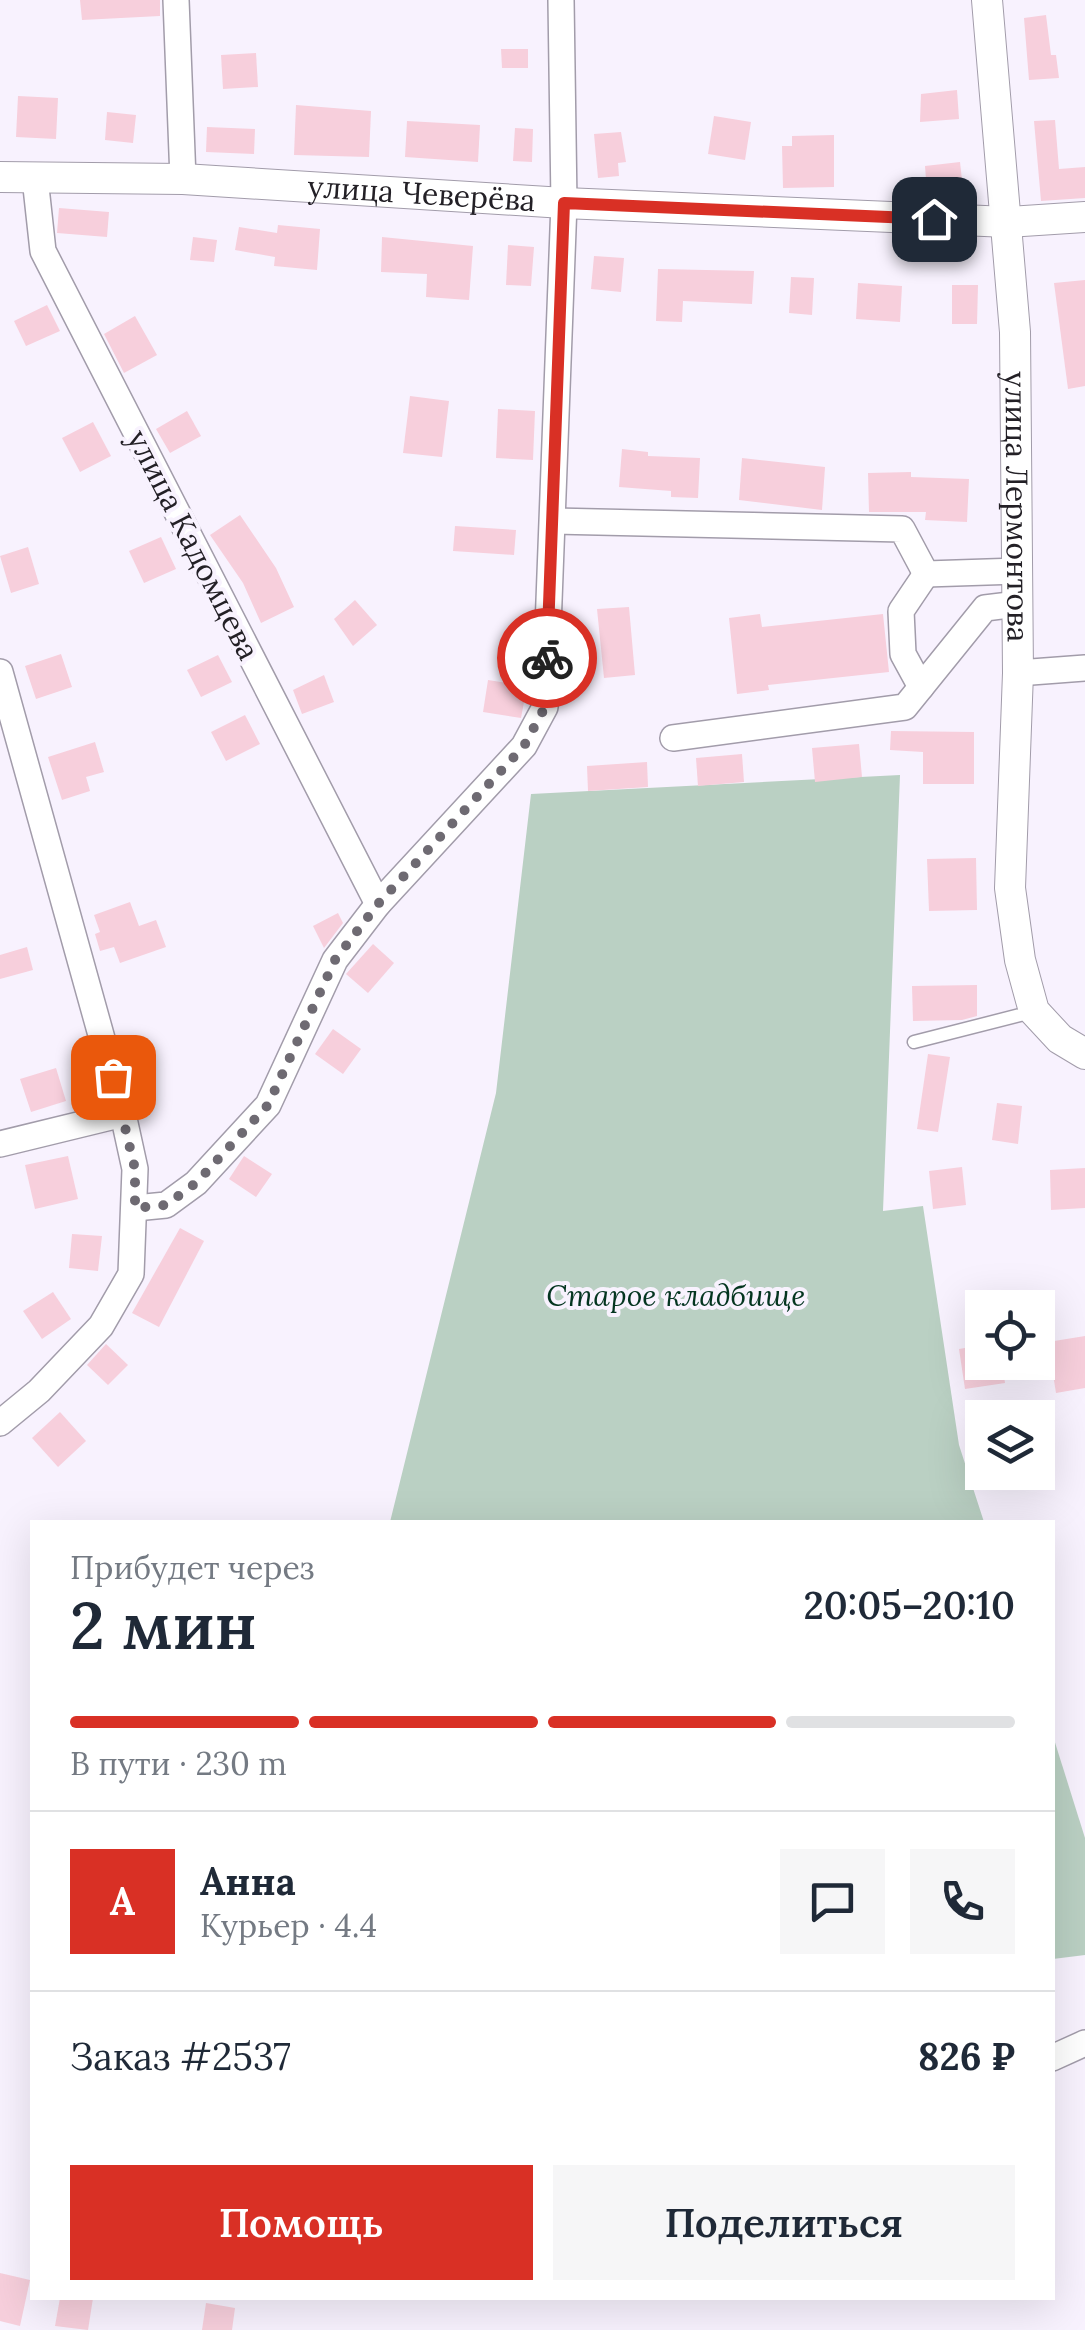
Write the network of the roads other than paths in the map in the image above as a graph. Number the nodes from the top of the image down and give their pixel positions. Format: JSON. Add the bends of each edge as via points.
{"nodes":[{"id":1,"x":176,"y":0,"type":"edge"},
{"id":2,"x":561,"y":0,"type":"edge"},
{"id":3,"x":987,"y":0,"type":"edge"},
{"id":4,"x":0,"y":177,"type":"edge"},
{"id":5,"x":35,"y":178,"type":"junction"},
{"id":6,"x":183,"y":180,"type":"junction"},
{"id":7,"x":564,"y":203,"type":"junction"},
{"id":8,"x":1085,"y":217,"type":"edge"},
{"id":9,"x":1008,"y":222,"type":"junction"},
{"id":10,"x":554,"y":521,"type":"junction"},
{"id":11,"x":1018,"y":570,"type":"junction"},
{"id":12,"x":926,"y":574,"type":"junction"},
{"id":13,"x":1018,"y":604,"type":"junction"},
{"id":14,"x":1085,"y":668,"type":"edge"},
{"id":15,"x":0,"y":672,"type":"edge"},
{"id":16,"x":1018,"y":672,"type":"junction"},
{"id":17,"x":921,"y":687,"type":"junction"},
{"id":18,"x":673,"y":738,"type":"dead end"},
{"id":19,"x":378,"y":904,"type":"junction"},
{"id":20,"x":1034,"y":1011,"type":"junction"},
{"id":21,"x":914,"y":1042,"type":"dead end"},
{"id":22,"x":1085,"y":1054,"type":"edge"},
{"id":23,"x":123,"y":1114,"type":"junction"},
{"id":24,"x":0,"y":1144,"type":"edge"},
{"id":25,"x":135,"y":1208,"type":"junction"},
{"id":26,"x":0,"y":1423,"type":"edge"},
{"id":27,"x":1085,"y":2043,"type":"edge"},
{"id":28,"x":1055,"y":2057,"type":"edge"}],
"edges":[{"from":1,"to":6,"type":"street"},
{"from":2,"to":7,"type":"street"},
{"from":3,"to":9,"type":"street","name":"улица Лермонтова"},
{"from":4,"to":5,"type":"street","name":"улица Чеверёва"},
{"from":5,"to":6,"type":"street","name":"улица Чеверёва"},
{"from":5,"to":19,"type":"street","name":"улица Кадомцева","via":[[43,252]]},
{"from":6,"to":7,"type":"street","name":"улица Чеверёва"},
{"from":7,"to":9,"type":"street","name":"улица Чеверёва"},
{"from":7,"to":10,"type":"street"},
{"from":8,"to":9,"type":"street","name":"улица Чеверёва"},
{"from":9,"to":11,"type":"street","name":"улица Лермонтова"},
{"from":10,"to":12,"type":"street","via":[[902,528]]},
{"from":10,"to":19,"type":"street","via":[[545,707],[524,746]]},
{"from":11,"to":12,"type":"street"},
{"from":11,"to":13,"type":"street","name":"улица Лермонтова"},
{"from":12,"to":17,"type":"street","via":[[901,610],[904,654]]},
{"from":13,"to":16,"type":"street","name":"улица Лермонтова"},
{"from":13,"to":17,"type":"street","via":[[985,608]]},
{"from":14,"to":16,"type":"street"},
{"from":15,"to":23,"type":"street"},
{"from":16,"to":20,"type":"street","name":"улица Лермонтова","via":[[1010,888]]},
{"from":17,"to":18,"type":"street","via":[[905,706]]},
{"from":19,"to":25,"type":"street","via":[[335,960],[268,1105],[196,1183],[166,1205]]},
{"from":20,"to":21,"type":"lane"},
{"from":20,"to":22,"type":"street"},
{"from":23,"to":24,"type":"street"},
{"from":23,"to":25,"type":"street"},
{"from":25,"to":26,"type":"street","via":[[131,1274],[101,1326]]},
{"from":27,"to":28,"type":"street"}]}
